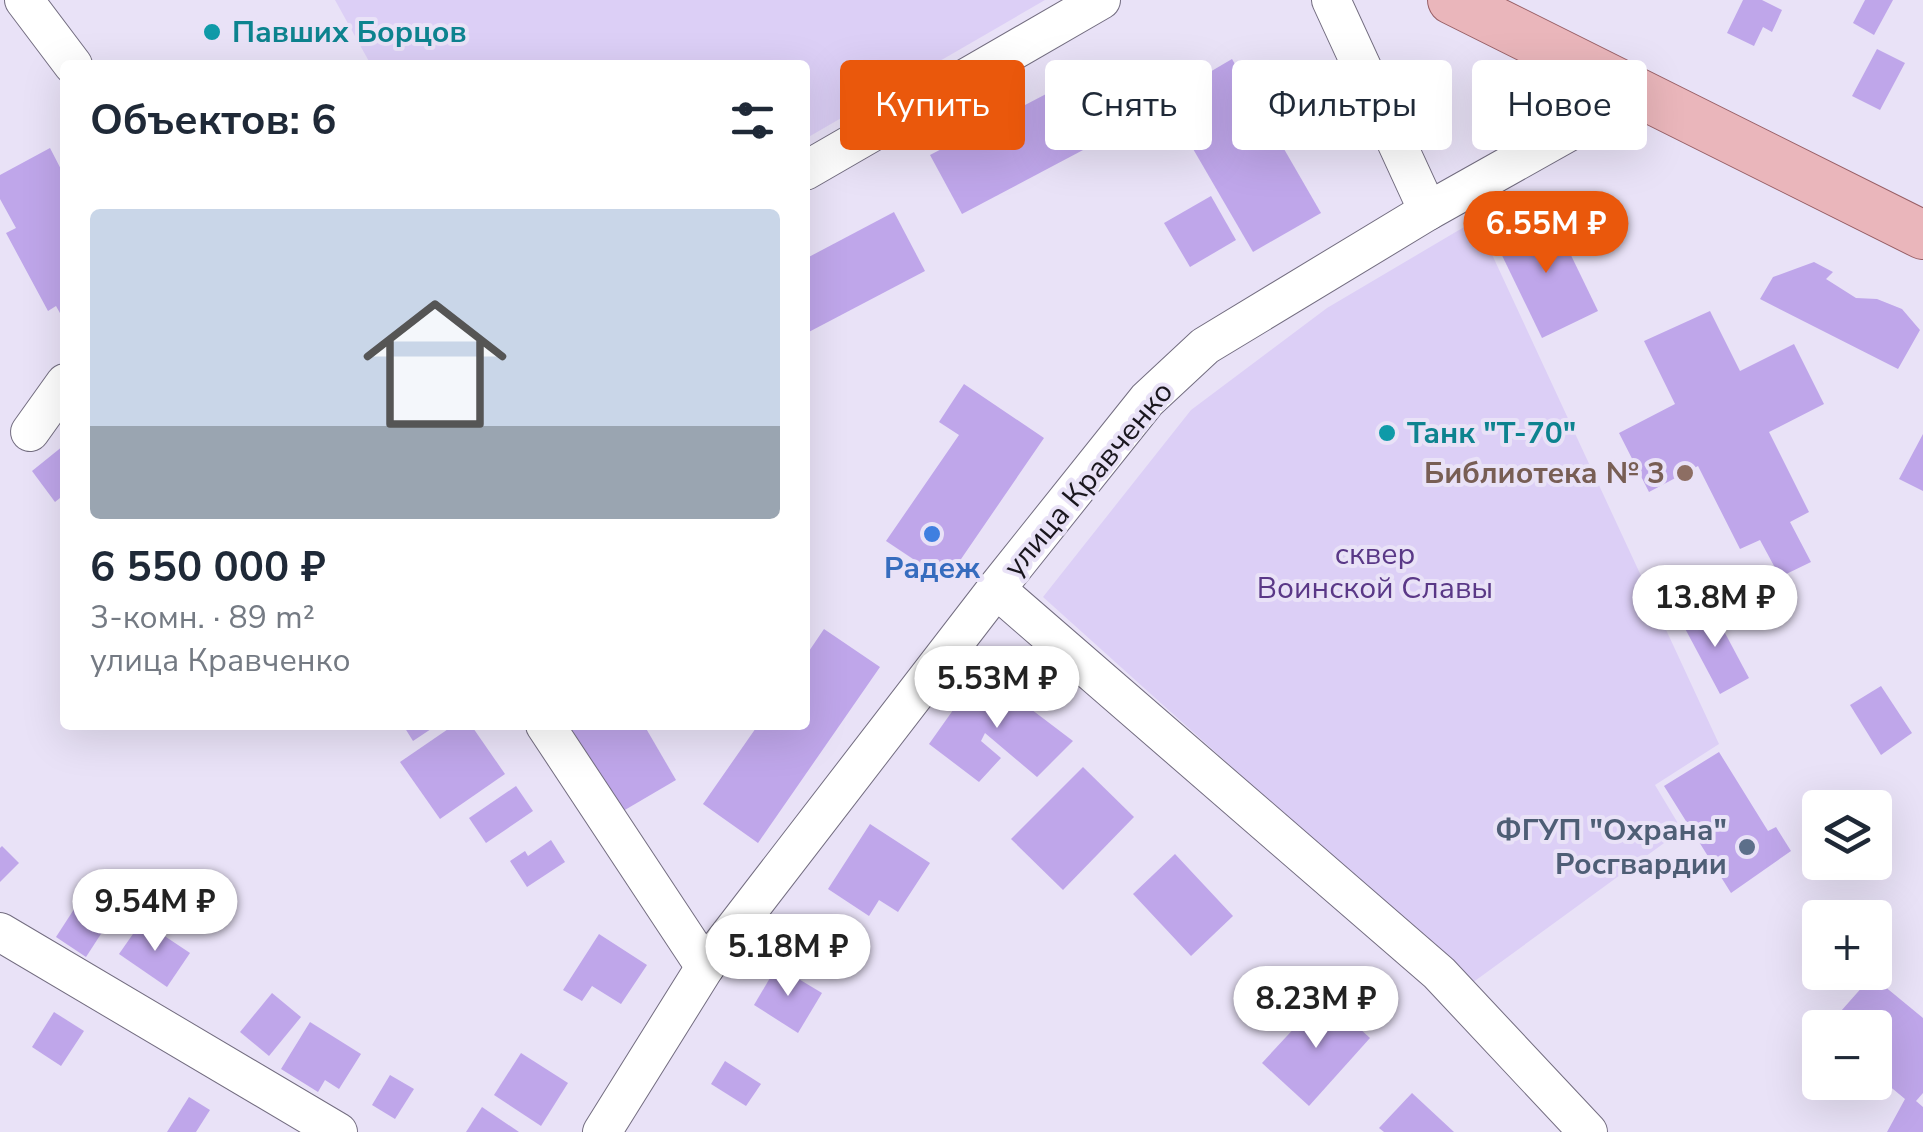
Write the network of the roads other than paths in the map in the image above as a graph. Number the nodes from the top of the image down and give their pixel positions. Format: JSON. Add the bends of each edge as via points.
{"nodes":[{"id":1,"x":24,"y":0,"type":"edge"},
{"id":2,"x":1101,"y":0,"type":"edge"},
{"id":3,"x":1331,"y":0,"type":"edge"},
{"id":4,"x":1452,"y":0,"type":"edge"},
{"id":5,"x":70,"y":60,"type":"edge"},
{"id":6,"x":1575,"y":60,"type":"edge"},
{"id":7,"x":1647,"y":96,"type":"edge"},
{"id":8,"x":1537,"y":150,"type":"edge"},
{"id":9,"x":810,"y":168,"type":"edge"},
{"id":10,"x":1428,"y":211,"type":"junction"},
{"id":11,"x":1923,"y":235,"type":"edge"},
{"id":12,"x":60,"y":391,"type":"edge"},
{"id":13,"x":30,"y":432,"type":"dead end"},
{"id":14,"x":996,"y":590,"type":"junction"},
{"id":15,"x":548,"y":730,"type":"edge"},
{"id":16,"x":0,"y":932,"type":"edge"},
{"id":17,"x":705,"y":968,"type":"junction"},
{"id":18,"x":338,"y":1132,"type":"edge"},
{"id":19,"x":602,"y":1132,"type":"edge"},
{"id":20,"x":1588,"y":1132,"type":"edge"}],
"edges":[{"from":1,"to":5,"type":"street"},
{"from":2,"to":9,"type":"street"},
{"from":3,"to":10,"type":"street"},
{"from":4,"to":6,"type":"main road"},
{"from":7,"to":11,"type":"main road"},
{"from":8,"to":10,"type":"street","name":"улица Кравченко"},
{"from":10,"to":14,"type":"street","name":"улица Кравченко","via":[[1205,346],[1147,400]]},
{"from":12,"to":13,"type":"street"},
{"from":14,"to":17,"type":"street","name":"улица Кравченко"},
{"from":14,"to":20,"type":"street","via":[[1439,973]]},
{"from":15,"to":17,"type":"street"},
{"from":16,"to":18,"type":"street"},
{"from":17,"to":19,"type":"street","name":"улица Кравченко"}]}
